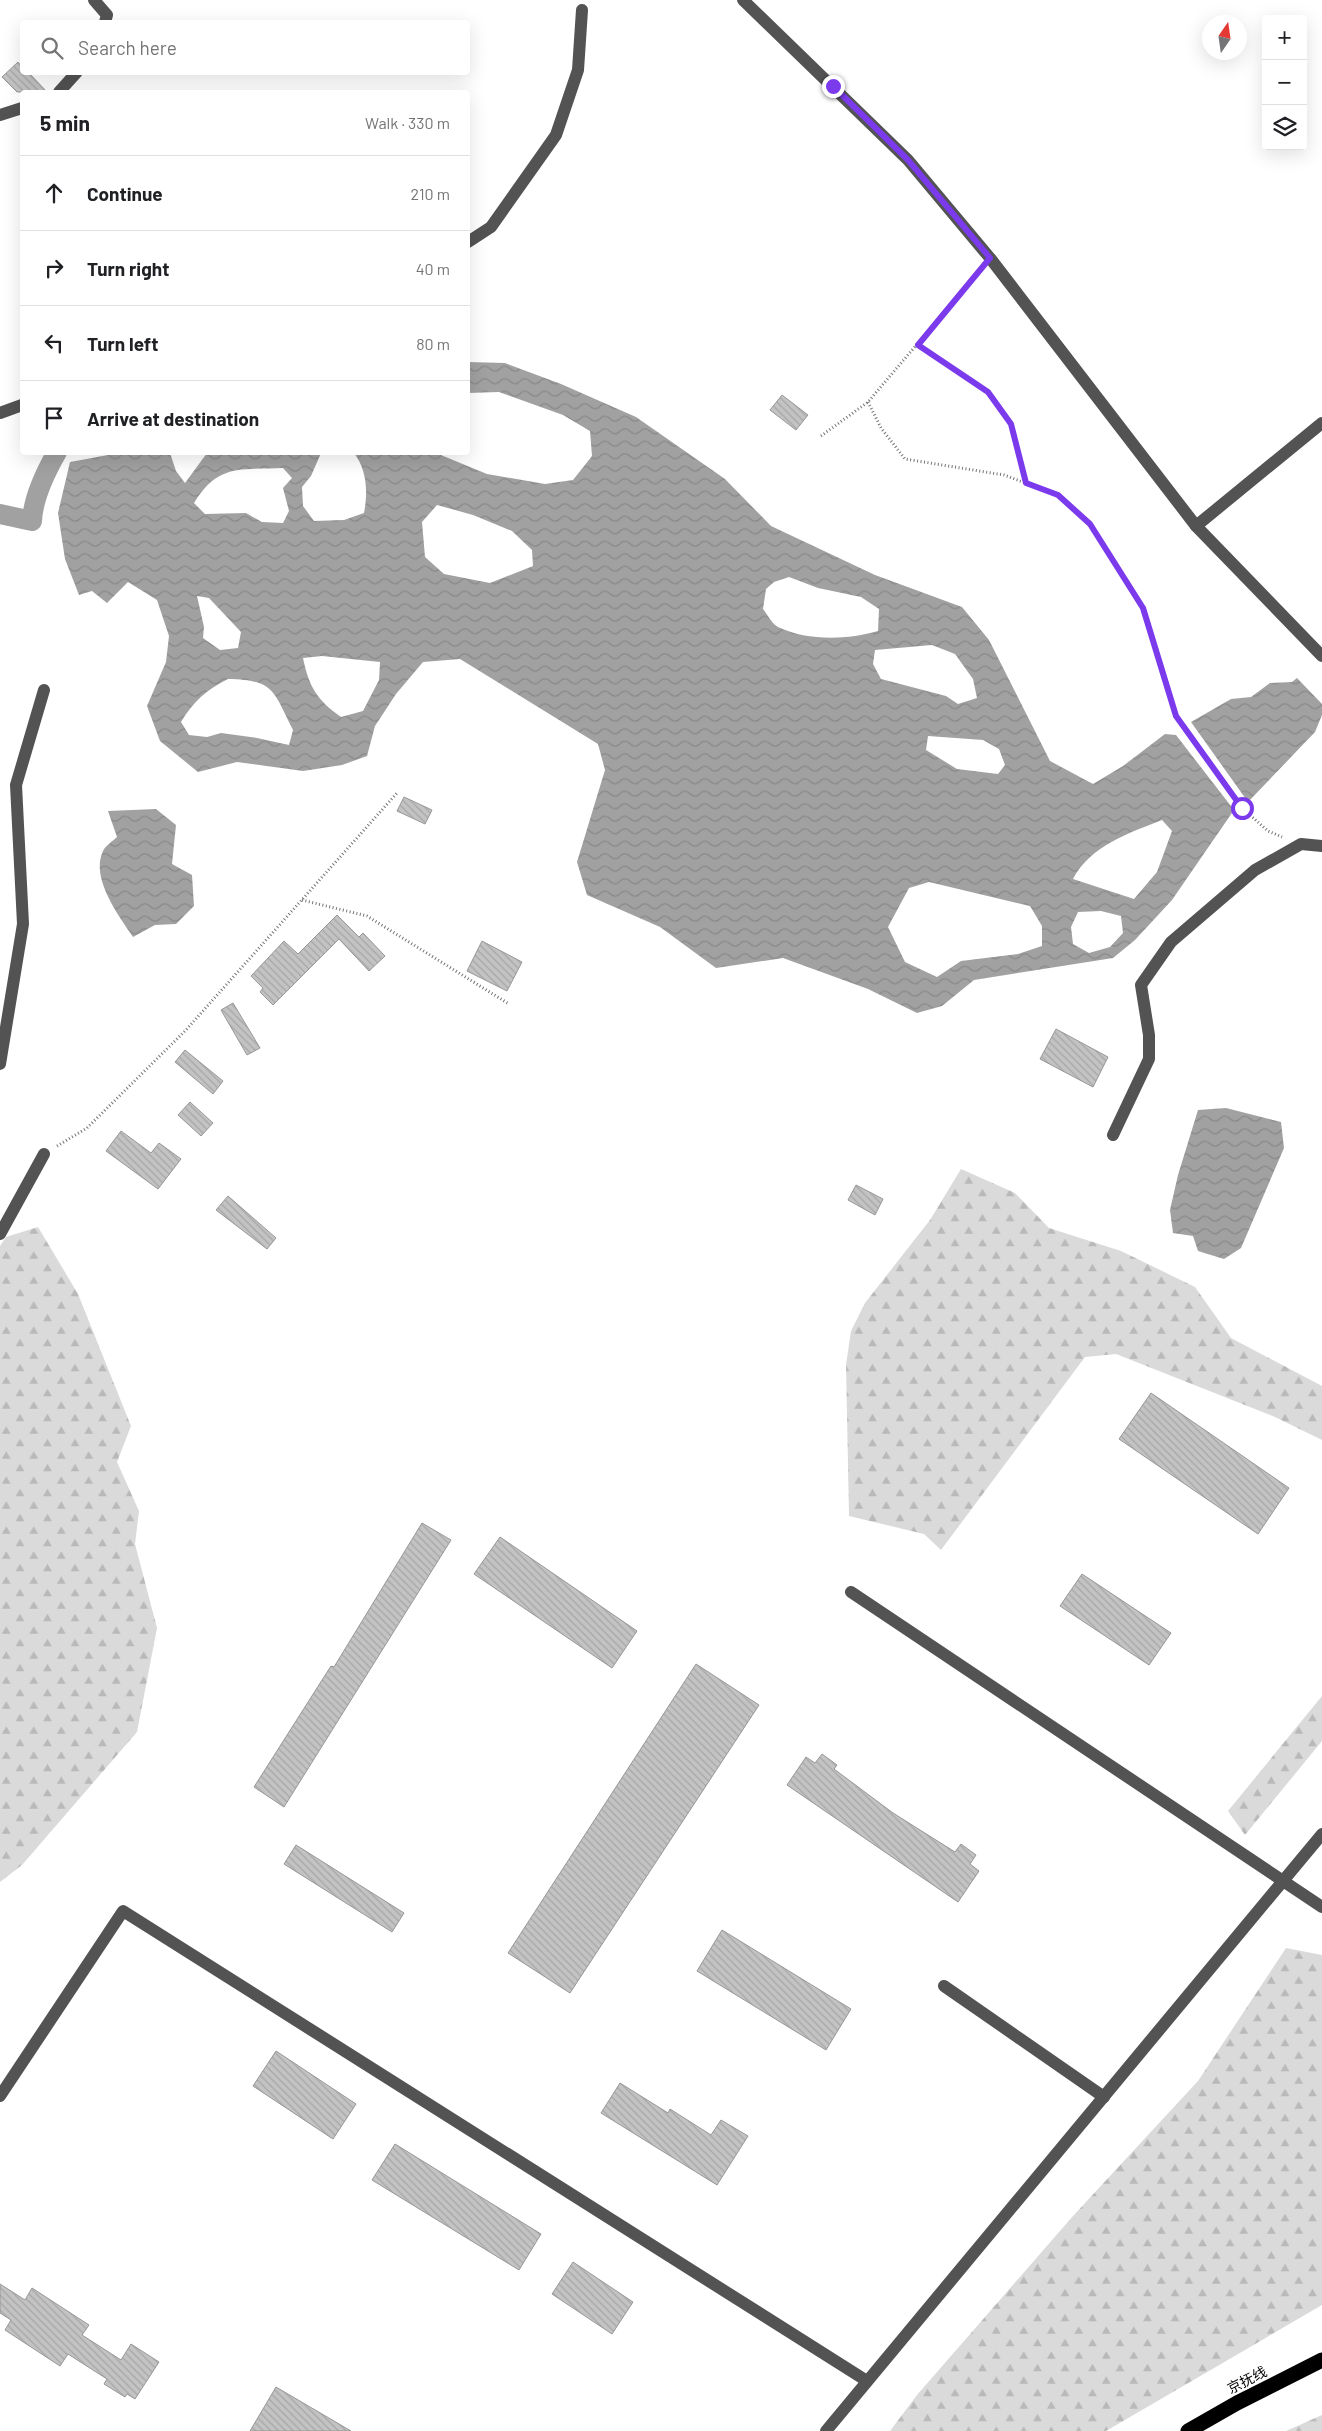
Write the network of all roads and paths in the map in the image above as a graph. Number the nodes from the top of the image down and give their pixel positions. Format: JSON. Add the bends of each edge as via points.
{"nodes":[{"id":1,"x":94,"y":0,"type":"edge"},
{"id":2,"x":743,"y":0,"type":"edge"},
{"id":3,"x":582,"y":10,"type":"dead end"},
{"id":4,"x":106,"y":20,"type":"edge"},
{"id":5,"x":74,"y":75,"type":"edge"},
{"id":6,"x":61,"y":90,"type":"edge"},
{"id":7,"x":20,"y":109,"type":"edge"},
{"id":8,"x":0,"y":115,"type":"edge"},
{"id":9,"x":470,"y":241,"type":"edge"},
{"id":10,"x":990,"y":258,"type":"junction"},
{"id":11,"x":918,"y":345,"type":"junction"},
{"id":12,"x":868,"y":402,"type":"junction"},
{"id":13,"x":20,"y":406,"type":"edge"},
{"id":14,"x":0,"y":413,"type":"edge"},
{"id":15,"x":1322,"y":422,"type":"edge"},
{"id":16,"x":821,"y":436,"type":"dead end"},
{"id":17,"x":1026,"y":483,"type":"junction"},
{"id":18,"x":1196,"y":526,"type":"junction"},
{"id":19,"x":1322,"y":656,"type":"edge"},
{"id":20,"x":44,"y":690,"type":"dead end"},
{"id":21,"x":397,"y":793,"type":"dead end"},
{"id":22,"x":1301,"y":844,"type":"junction"},
{"id":23,"x":1322,"y":846,"type":"edge"},
{"id":24,"x":302,"y":900,"type":"junction"},
{"id":25,"x":509,"y":1004,"type":"dead end"},
{"id":26,"x":0,"y":1064,"type":"edge"},
{"id":27,"x":1113,"y":1135,"type":"dead end"},
{"id":28,"x":44,"y":1154,"type":"joint"},
{"id":29,"x":0,"y":1234,"type":"edge"},
{"id":30,"x":851,"y":1592,"type":"dead end"},
{"id":31,"x":1322,"y":1834,"type":"edge"},
{"id":32,"x":1283,"y":1881,"type":"junction"},
{"id":33,"x":1322,"y":1907,"type":"edge"},
{"id":34,"x":944,"y":1986,"type":"dead end"},
{"id":35,"x":0,"y":2096,"type":"edge"},
{"id":36,"x":1104,"y":2097,"type":"junction"},
{"id":37,"x":1322,"y":2360,"type":"edge"},
{"id":38,"x":867,"y":2381,"type":"junction"},
{"id":39,"x":826,"y":2431,"type":"edge"},
{"id":40,"x":1188,"y":2431,"type":"edge"}],
"edges":[{"from":1,"to":4,"type":"street","via":[[107,14]]},
{"from":2,"to":10,"type":"street","via":[[908,160]]},
{"from":3,"to":9,"type":"street","via":[[578,70],[556,135],[491,227]]},
{"from":5,"to":6,"type":"street"},
{"from":7,"to":8,"type":"street"},
{"from":10,"to":11,"type":"path"},
{"from":10,"to":18,"type":"street"},
{"from":11,"to":12,"type":"path"},
{"from":11,"to":17,"type":"path","via":[[988,392],[1011,424]]},
{"from":12,"to":16,"type":"path"},
{"from":12,"to":17,"type":"path","via":[[881,428],[905,459],[1004,475]]},
{"from":13,"to":14,"type":"street"},
{"from":15,"to":18,"type":"street"},
{"from":17,"to":22,"type":"path","via":[[1058,495],[1090,524],[1143,608],[1176,716],[1242,808],[1268,831]]},
{"from":18,"to":19,"type":"street"},
{"from":20,"to":26,"type":"street","via":[[16,785],[23,924]]},
{"from":21,"to":24,"type":"path"},
{"from":22,"to":23,"type":"street"},
{"from":22,"to":27,"type":"street","via":[[1255,870],[1171,942],[1140,985],[1149,1035],[1149,1059]]},
{"from":24,"to":25,"type":"path","via":[[367,916]]},
{"from":24,"to":28,"type":"path","via":[[186,1030],[87,1128]]},
{"from":28,"to":29,"type":"street"},
{"from":30,"to":32,"type":"street"},
{"from":31,"to":32,"type":"street"},
{"from":32,"to":33,"type":"street"},
{"from":32,"to":36,"type":"street"},
{"from":34,"to":36,"type":"street"},
{"from":35,"to":38,"type":"street","via":[[122,1911]]},
{"from":36,"to":38,"type":"street"},
{"from":37,"to":40,"type":"highway","name":"京抚线"},
{"from":38,"to":39,"type":"street"}]}
